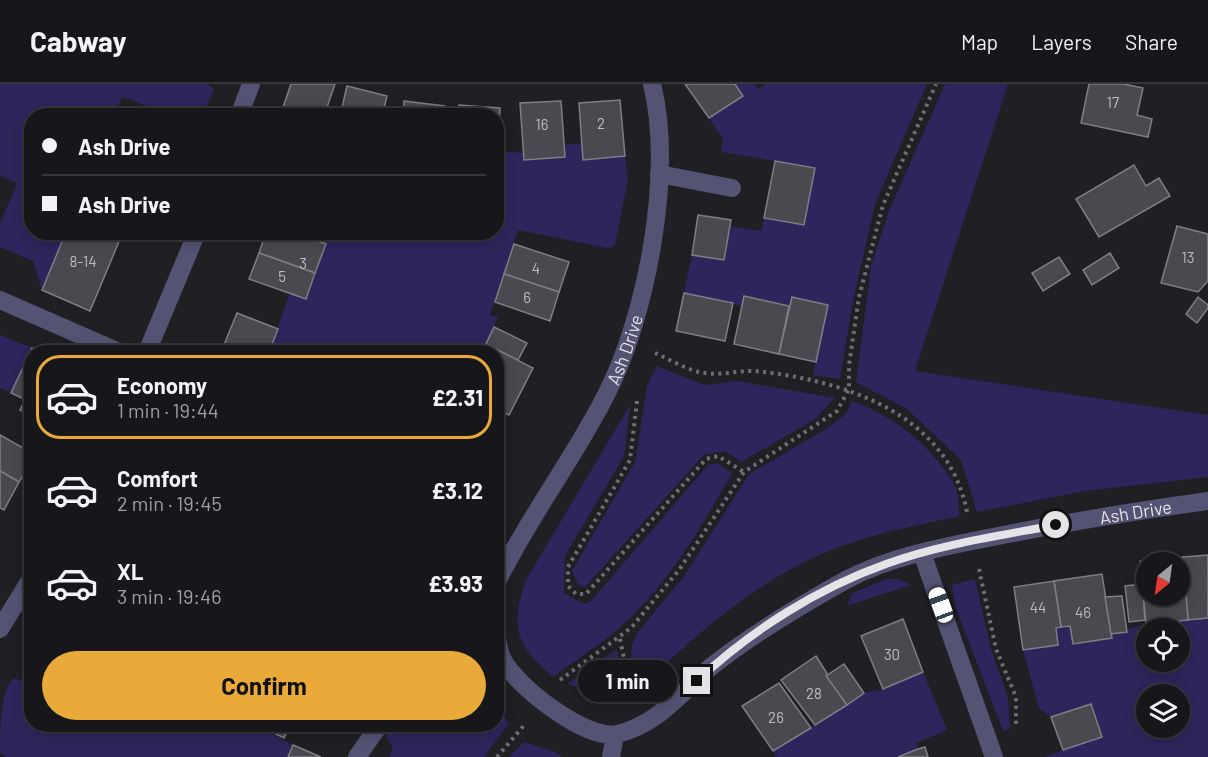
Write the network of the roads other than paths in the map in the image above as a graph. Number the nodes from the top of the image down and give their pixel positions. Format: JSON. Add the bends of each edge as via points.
{"nodes":[{"id":1,"x":251,"y":84,"type":"edge"},
{"id":2,"x":652,"y":84,"type":"edge"},
{"id":3,"x":242,"y":108,"type":"edge"},
{"id":4,"x":659,"y":174,"type":"junction"},
{"id":5,"x":732,"y":188,"type":"dead end"},
{"id":6,"x":194,"y":240,"type":"edge"},
{"id":7,"x":0,"y":300,"type":"edge"},
{"id":8,"x":103,"y":345,"type":"edge"},
{"id":9,"x":150,"y":345,"type":"edge"},
{"id":10,"x":1208,"y":501,"type":"edge"},
{"id":11,"x":922,"y":553,"type":"junction"},
{"id":12,"x":504,"y":568,"type":"edge"},
{"id":13,"x":24,"y":590,"type":"edge"},
{"id":14,"x":0,"y":629,"type":"edge"},
{"id":15,"x":504,"y":666,"type":"edge"},
{"id":16,"x":374,"y":732,"type":"edge"},
{"id":17,"x":615,"y":735,"type":"junction"},
{"id":18,"x":357,"y":757,"type":"edge"},
{"id":19,"x":610,"y":757,"type":"edge"},
{"id":20,"x":994,"y":757,"type":"edge"}],
"edges":[{"from":1,"to":3,"type":"street"},
{"from":2,"to":4,"type":"street","name":"Ash Drive","via":[[659,133]]},
{"from":4,"to":5,"type":"street"},
{"from":4,"to":12,"type":"street","name":"Ash Drive","via":[[649,267],[627,342],[606,395]]},
{"from":6,"to":9,"type":"street"},
{"from":7,"to":8,"type":"street"},
{"from":10,"to":11,"type":"street","name":"Ash Drive","via":[[1098,516]]},
{"from":11,"to":17,"type":"street","name":"Ash Drive","via":[[849,579],[772,622],[712,667],[666,709]]},
{"from":11,"to":20,"type":"street"},
{"from":13,"to":14,"type":"street"},
{"from":15,"to":17,"type":"street","via":[[540,702],[580,724]]},
{"from":16,"to":18,"type":"street"},
{"from":17,"to":19,"type":"street"}]}
